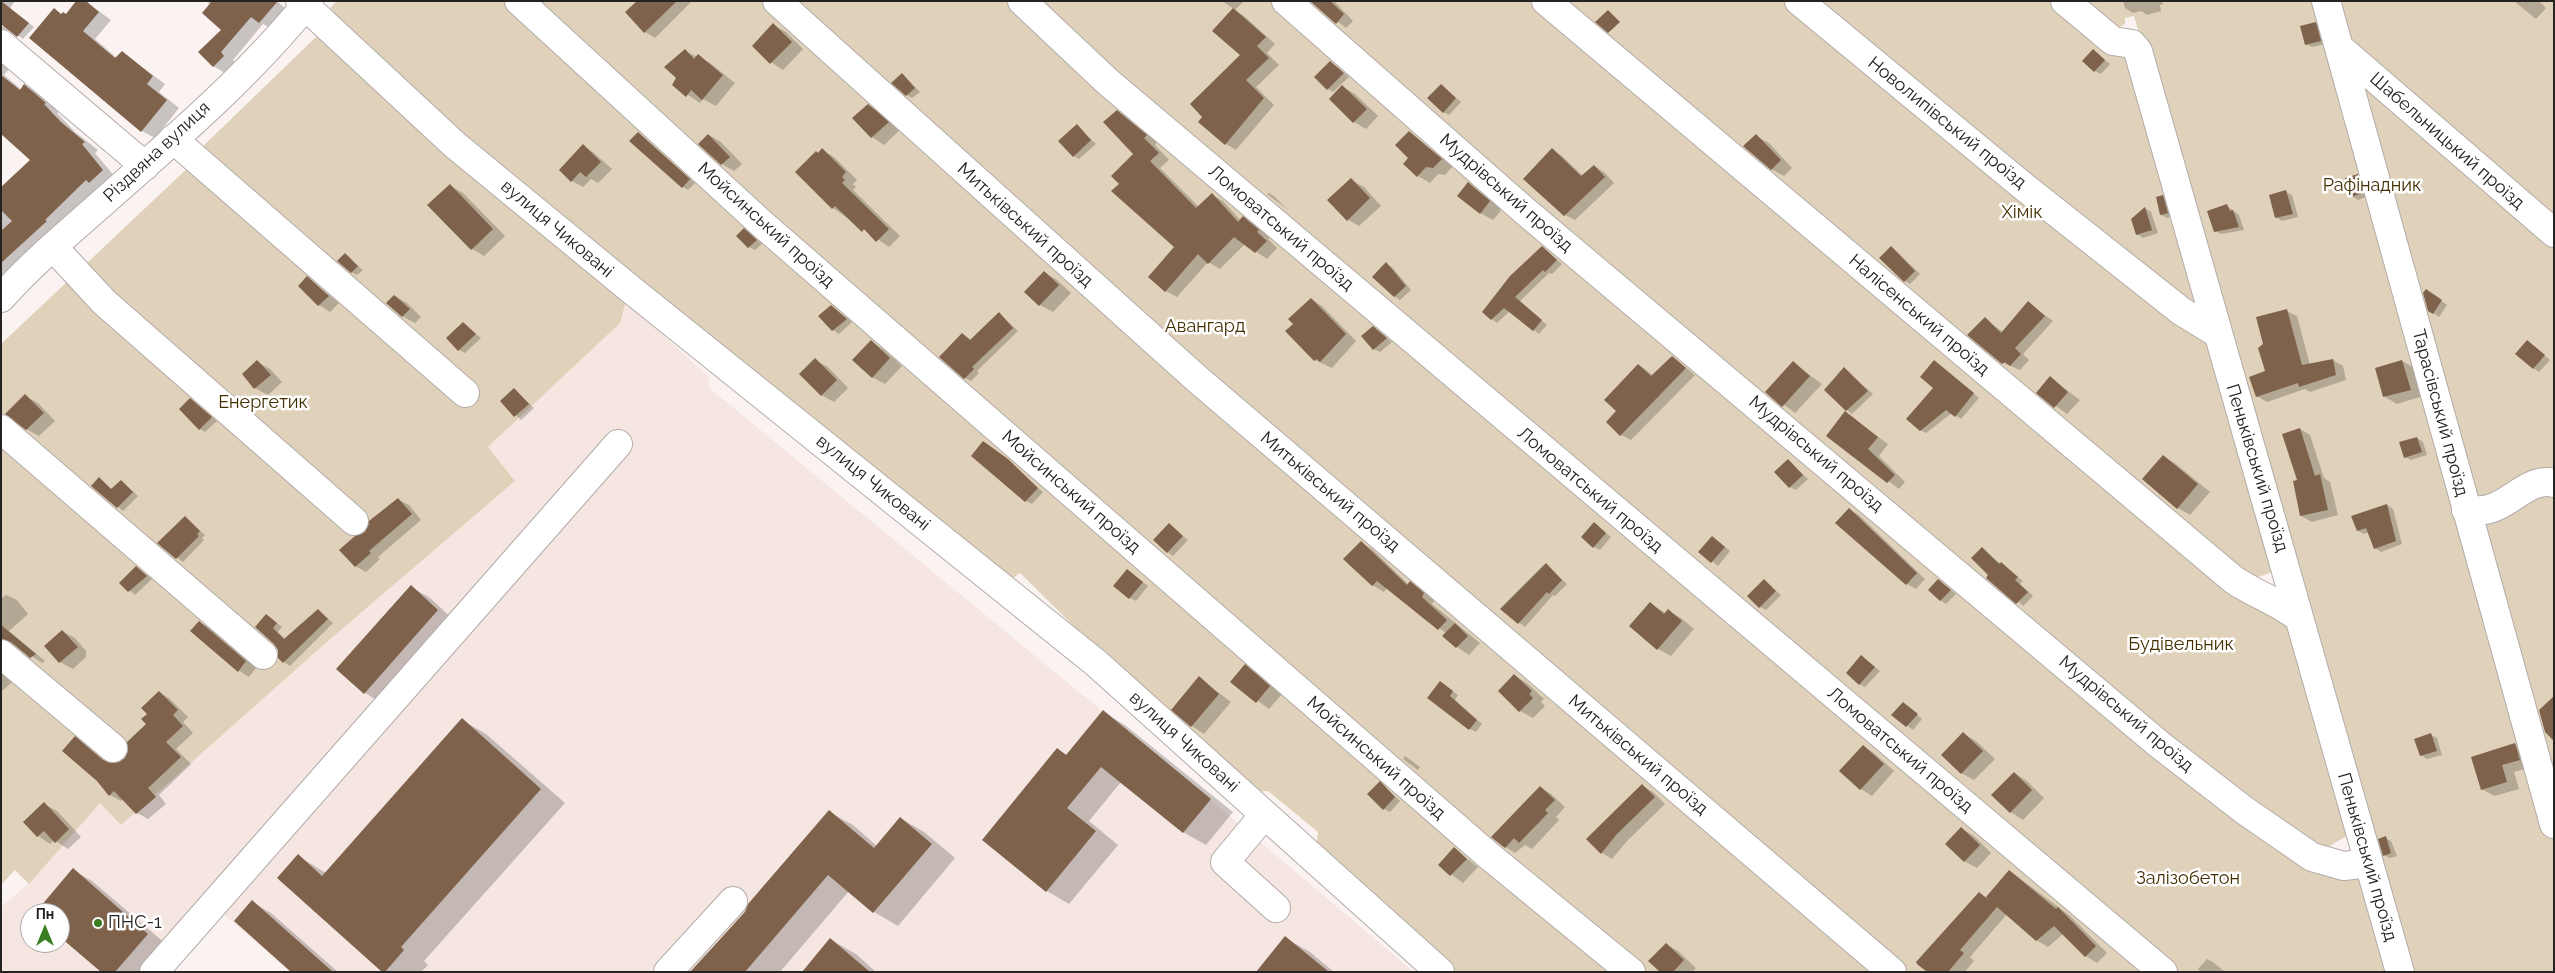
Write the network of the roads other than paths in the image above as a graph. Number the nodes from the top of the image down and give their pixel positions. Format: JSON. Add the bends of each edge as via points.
{"nodes":[{"id":1,"x":519,"y":1,"type":"edge"},
{"id":2,"x":777,"y":1,"type":"edge"},
{"id":3,"x":1022,"y":1,"type":"edge"},
{"id":4,"x":1286,"y":1,"type":"edge"},
{"id":5,"x":1546,"y":1,"type":"edge"},
{"id":6,"x":1799,"y":1,"type":"edge"},
{"id":7,"x":2065,"y":1,"type":"edge"},
{"id":8,"x":2326,"y":1,"type":"edge"},
{"id":9,"x":304,"y":3,"type":"edge"},
{"id":10,"x":1,"y":44,"type":"edge"},
{"id":11,"x":2341,"y":49,"type":"junction"},
{"id":12,"x":173,"y":139,"type":"junction"},
{"id":13,"x":144,"y":166,"type":"junction"},
{"id":14,"x":2554,"y":233,"type":"edge"},
{"id":15,"x":53,"y":247,"type":"junction"},
{"id":16,"x":1,"y":298,"type":"edge"},
{"id":17,"x":2216,"y":333,"type":"junction"},
{"id":18,"x":465,"y":393,"type":"dead end"},
{"id":19,"x":1,"y":429,"type":"edge"},
{"id":20,"x":618,"y":444,"type":"dead end"},
{"id":21,"x":2554,"y":483,"type":"edge"},
{"id":22,"x":2466,"y":510,"type":"junction"},
{"id":23,"x":354,"y":521,"type":"dead end"},
{"id":24,"x":2299,"y":618,"type":"junction"},
{"id":25,"x":1,"y":654,"type":"edge"},
{"id":26,"x":263,"y":655,"type":"dead end"},
{"id":27,"x":113,"y":748,"type":"dead end"},
{"id":28,"x":1264,"y":815,"type":"junction"},
{"id":29,"x":2554,"y":824,"type":"edge"},
{"id":30,"x":2368,"y":863,"type":"junction"},
{"id":31,"x":733,"y":901,"type":"dead end"},
{"id":32,"x":1276,"y":908,"type":"dead end"},
{"id":33,"x":154,"y":972,"type":"edge"},
{"id":34,"x":668,"y":972,"type":"edge"},
{"id":35,"x":1440,"y":972,"type":"edge"},
{"id":36,"x":1632,"y":972,"type":"edge"},
{"id":37,"x":1892,"y":972,"type":"edge"},
{"id":38,"x":2163,"y":972,"type":"edge"},
{"id":39,"x":2400,"y":972,"type":"edge"}],
"edges":[{"from":1,"to":36,"type":"street","name":"Мойсинський проїзд","via":[[776,236],[1488,855]]},
{"from":2,"to":37,"type":"street","name":"Митьківський проїзд","via":[[1196,378]]},
{"from":3,"to":38,"type":"street","name":"Ломоватський проїзд","via":[[1115,88]]},
{"from":4,"to":30,"type":"street","name":"Мудрівський проїзд","via":[[1526,212],[2160,745],[2312,857],[2344,866]]},
{"from":5,"to":24,"type":"street","name":"Налісенський проїзд","via":[[2234,580],[2258,596],[2272,599]]},
{"from":6,"to":17,"type":"street","name":"Новолипівський проїзд","via":[[2023,186],[2173,305]]},
{"from":7,"to":17,"type":"street","name":"Пеньківський проїзд","via":[[2113,41],[2132,44],[2138,51]]},
{"from":8,"to":11,"type":"street","name":"Тарасівський проїзд"},
{"from":9,"to":12,"type":"street","name":"Різдвяна вулиця","via":[[275,41]]},
{"from":9,"to":28,"type":"street","name":"вулиця Чиковані","via":[[455,145],[1096,663]]},
{"from":10,"to":13,"type":"street"},
{"from":11,"to":14,"type":"street","name":"Шабельницький проїзд"},
{"from":11,"to":22,"type":"street","name":"Тарасівський проїзд"},
{"from":12,"to":13,"type":"street","name":"Різдвяна вулиця"},
{"from":12,"to":18,"type":"street"},
{"from":13,"to":15,"type":"street","name":"Різдвяна вулиця"},
{"from":15,"to":16,"type":"street","name":"Різдвяна вулиця"},
{"from":15,"to":23,"type":"street","via":[[104,302]]},
{"from":17,"to":24,"type":"street","name":"Пеньківський проїзд"},
{"from":19,"to":26,"type":"street"},
{"from":20,"to":33,"type":"street"},
{"from":21,"to":22,"type":"street","via":[[2532,486],[2485,511]]},
{"from":22,"to":29,"type":"street","name":"Тарасівський проїзд"},
{"from":24,"to":30,"type":"street","name":"Пеньківський проїзд"},
{"from":25,"to":27,"type":"street"},
{"from":28,"to":32,"type":"street","via":[[1225,862]]},
{"from":28,"to":35,"type":"street","name":"вулиця Чиковані"},
{"from":30,"to":39,"type":"street","name":"Пеньківський проїзд"},
{"from":31,"to":34,"type":"street"}]}
